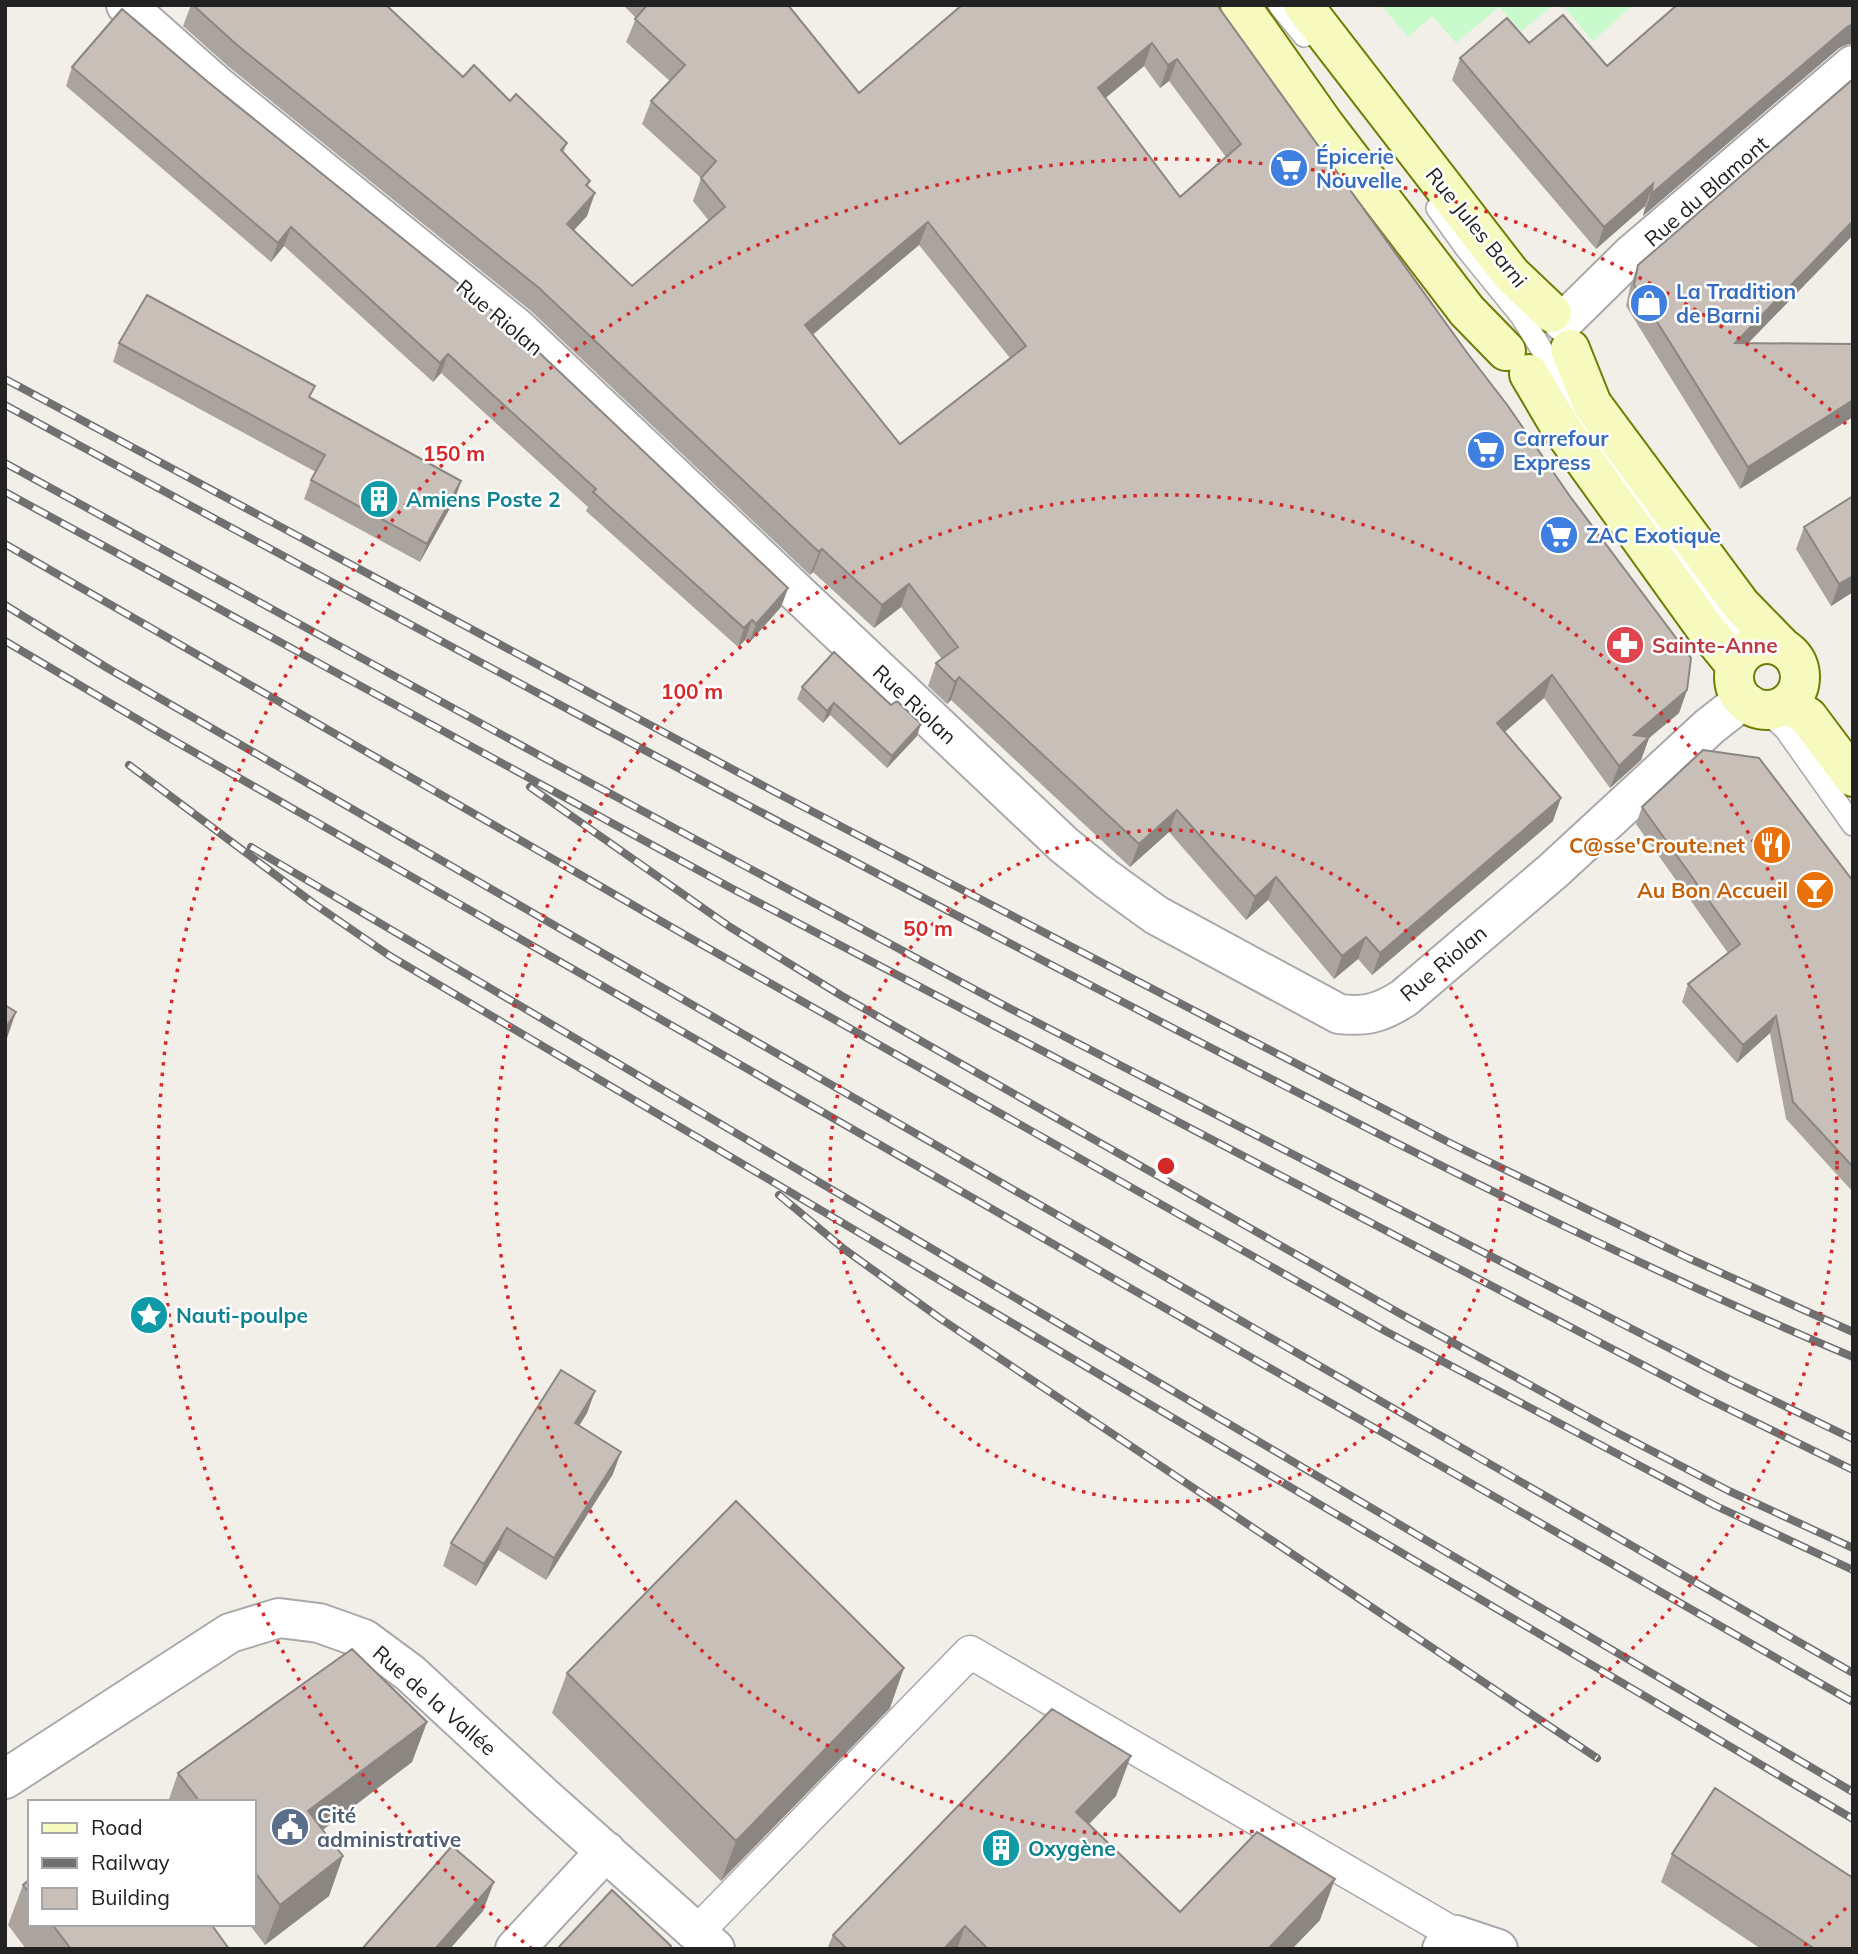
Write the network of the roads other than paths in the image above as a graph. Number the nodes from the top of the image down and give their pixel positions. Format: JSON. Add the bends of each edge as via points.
{"nodes":[{"id":1,"x":126,"y":5,"type":"edge"},
{"id":2,"x":1240,"y":5,"type":"edge"},
{"id":3,"x":1279,"y":5,"type":"edge"},
{"id":4,"x":1303,"y":5,"type":"edge"},
{"id":5,"x":1853,"y":65,"type":"edge"},
{"id":6,"x":1542,"y":342,"type":"junction"},
{"id":7,"x":1754,"y":655,"type":"junction"},
{"id":8,"x":1767,"y":706,"type":"junction"},
{"id":9,"x":1853,"y":777,"type":"edge"},
{"id":10,"x":1853,"y":825,"type":"edge"},
{"id":11,"x":5,"y":1779,"type":"edge"},
{"id":12,"x":606,"y":1851,"type":"junction"},
{"id":13,"x":706,"y":1940,"type":"edge"},
{"id":14,"x":1449,"y":1942,"type":"edge"},
{"id":15,"x":515,"y":1949,"type":"edge"},
{"id":16,"x":1498,"y":1949,"type":"edge"}],
"edges":[{"from":1,"to":8,"type":"street","name":"Rue Riolan","via":[[215,84],[517,328],[1064,845],[1156,915],[1339,1014],[1358,1016],[1384,1010],[1404,998],[1553,871],[1710,726],[1737,705]]},
{"from":2,"to":6,"type":"main road","name":"Rue Jules Barni","via":[[1467,311]]},
{"from":3,"to":6,"type":"lane"},
{"from":4,"to":6,"type":"main road","name":"Rue Jules Barni","via":[[1511,274]]},
{"from":5,"to":6,"type":"street","name":"Rue du Blamont","via":[[1631,255]]},
{"from":6,"to":7,"type":"main road","name":"Rue Jules Barni","via":[[1741,605]]},
{"from":6,"to":7,"type":"main road","name":"Rue Jules Barni","via":[[1559,425],[1697,617]]},
{"from":7,"to":8,"type":"main road","via":[[1736,687],[1741,696]]},
{"from":7,"to":8,"type":"main road","via":[[1796,659],[1801,678],[1794,696]]},
{"from":8,"to":9,"type":"main road","via":[[1808,717]]},
{"from":8,"to":10,"type":"lane"},
{"from":11,"to":12,"type":"street","name":"Rue de la Vallée","via":[[230,1633],[279,1618],[319,1623],[364,1639],[410,1673]]},
{"from":12,"to":13,"type":"street","name":"Rue de la Vallée"},
{"from":12,"to":15,"type":"street"},
{"from":13,"to":14,"type":"street","via":[[970,1651]]},
{"from":14,"to":16,"type":"street"}]}
